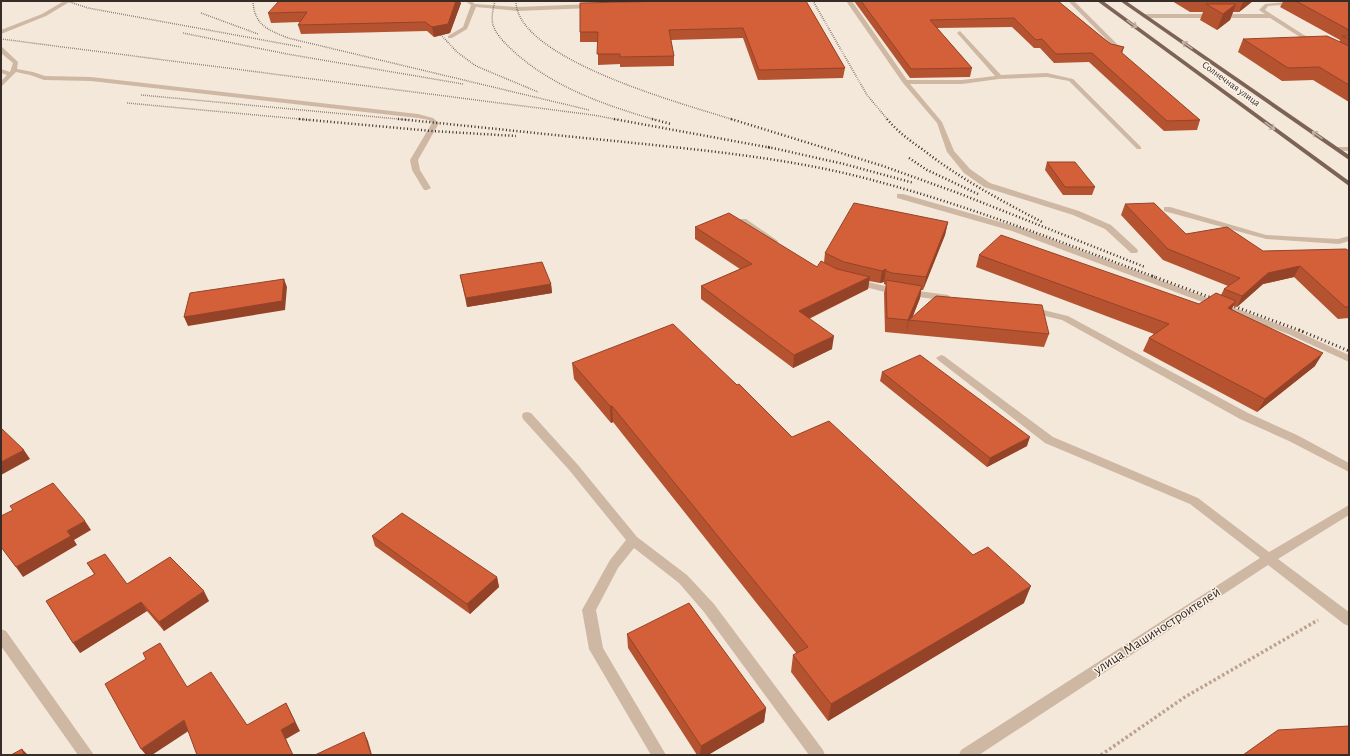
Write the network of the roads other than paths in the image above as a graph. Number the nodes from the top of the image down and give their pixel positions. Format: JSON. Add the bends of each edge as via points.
{"nodes":[{"id":1,"x":68,"y":1,"type":"edge"},
{"id":2,"x":468,"y":1,"type":"edge"},
{"id":3,"x":848,"y":1,"type":"edge"},
{"id":4,"x":853,"y":1,"type":"edge"},
{"id":5,"x":1071,"y":1,"type":"edge"},
{"id":6,"x":1100,"y":1,"type":"edge"},
{"id":7,"x":1123,"y":1,"type":"edge"},
{"id":8,"x":1299,"y":2,"type":"edge"},
{"id":9,"x":474,"y":5,"type":"junction"},
{"id":10,"x":596,"y":6,"type":"edge"},
{"id":11,"x":1145,"y":16,"type":"junction"},
{"id":12,"x":1271,"y":16,"type":"junction"},
{"id":13,"x":1,"y":32,"type":"edge"},
{"id":14,"x":960,"y":33,"type":"edge"},
{"id":15,"x":450,"y":37,"type":"edge"},
{"id":16,"x":1321,"y":44,"type":"edge"},
{"id":17,"x":1117,"y":47,"type":"edge"},
{"id":18,"x":1,"y":48,"type":"edge"},
{"id":19,"x":1,"y":71,"type":"edge"},
{"id":20,"x":13,"y":72,"type":"junction"},
{"id":21,"x":999,"y":77,"type":"junction"},
{"id":22,"x":906,"y":82,"type":"junction"},
{"id":23,"x":1,"y":85,"type":"edge"},
{"id":24,"x":1139,"y":148,"type":"dead end"},
{"id":25,"x":1337,"y":149,"type":"junction"},
{"id":26,"x":1349,"y":149,"type":"edge"},
{"id":27,"x":1349,"y":158,"type":"edge"},
{"id":28,"x":1349,"y":184,"type":"edge"},
{"id":29,"x":427,"y":188,"type":"dead end"},
{"id":30,"x":900,"y":196,"type":"dead end"},
{"id":31,"x":1167,"y":209,"type":"dead end"},
{"id":32,"x":743,"y":221,"type":"edge"},
{"id":33,"x":1349,"y":238,"type":"edge"},
{"id":34,"x":781,"y":246,"type":"edge"},
{"id":35,"x":1134,"y":251,"type":"dead end"},
{"id":36,"x":846,"y":280,"type":"edge"},
{"id":37,"x":958,"y":299,"type":"edge"},
{"id":38,"x":1019,"y":307,"type":"edge"},
{"id":39,"x":941,"y":358,"type":"dead end"},
{"id":40,"x":1349,"y":359,"type":"edge"},
{"id":41,"x":527,"y":416,"type":"dead end"},
{"id":42,"x":1349,"y":468,"type":"edge"},
{"id":43,"x":1349,"y":509,"type":"edge"},
{"id":44,"x":634,"y":540,"type":"junction"},
{"id":45,"x":1268,"y":558,"type":"junction"},
{"id":46,"x":1349,"y":620,"type":"edge"},
{"id":47,"x":1,"y":635,"type":"edge"},
{"id":48,"x":87,"y":755,"type":"edge"},
{"id":49,"x":659,"y":755,"type":"edge"},
{"id":50,"x":818,"y":755,"type":"edge"},
{"id":51,"x":966,"y":755,"type":"edge"}],
"edges":[{"from":1,"to":13,"type":"street","via":[[44,15]]},
{"from":2,"to":9,"type":"street"},
{"from":3,"to":4,"type":"street"},
{"from":3,"to":22,"type":"street"},
{"from":5,"to":17,"type":"street"},
{"from":6,"to":28,"type":"main road","name":"Солнечная улица","one_way":true},
{"from":7,"to":11,"type":"main road","name":"Солнечная улица"},
{"from":8,"to":12,"type":"street","via":[[1267,5],[1262,10]]},
{"from":9,"to":10,"type":"street","via":[[517,9]]},
{"from":9,"to":15,"type":"street","via":[[464,28]]},
{"from":11,"to":12,"type":"street"},
{"from":25,"to":11,"type":"main road","name":"Солнечная улица","one_way":true},
{"from":12,"to":16,"type":"street","via":[[1302,36]]},
{"from":14,"to":21,"type":"street"},
{"from":18,"to":20,"type":"street","via":[[16,64]]},
{"from":19,"to":20,"type":"street"},
{"from":20,"to":23,"type":"street"},
{"from":20,"to":29,"type":"street","via":[[31,73],[44,78],[91,79],[431,119],[436,123],[414,160],[416,170]]},
{"from":21,"to":22,"type":"street","via":[[962,82]]},
{"from":21,"to":24,"type":"street","via":[[1047,76],[1071,80]]},
{"from":22,"to":35,"type":"street","via":[[940,123],[951,152],[967,171],[987,185],[1076,213],[1108,227]]},
{"from":25,"to":26,"type":"street"},
{"from":25,"to":27,"type":"main road","name":"Солнечная улица"},
{"from":30,"to":40,"type":"street","via":[[1016,229],[1291,332]]},
{"from":31,"to":33,"type":"street","via":[[1266,237],[1341,245]]},
{"from":32,"to":34,"type":"street"},
{"from":36,"to":37,"type":"street","via":[[889,290]]},
{"from":38,"to":42,"type":"street","via":[[1065,318],[1244,416],[1293,438]]},
{"from":39,"to":45,"type":"street","via":[[1049,440],[1194,501]]},
{"from":41,"to":44,"type":"street"},
{"from":43,"to":45,"type":"street","name":"улица Машиностроителей"},
{"from":44,"to":49,"type":"street","via":[[614,564],[589,610],[596,648]]},
{"from":44,"to":50,"type":"street","via":[[683,579],[709,608]]},
{"from":45,"to":46,"type":"street"},
{"from":45,"to":51,"type":"street","name":"улица Машиностроителей"},
{"from":47,"to":48,"type":"street"}]}
